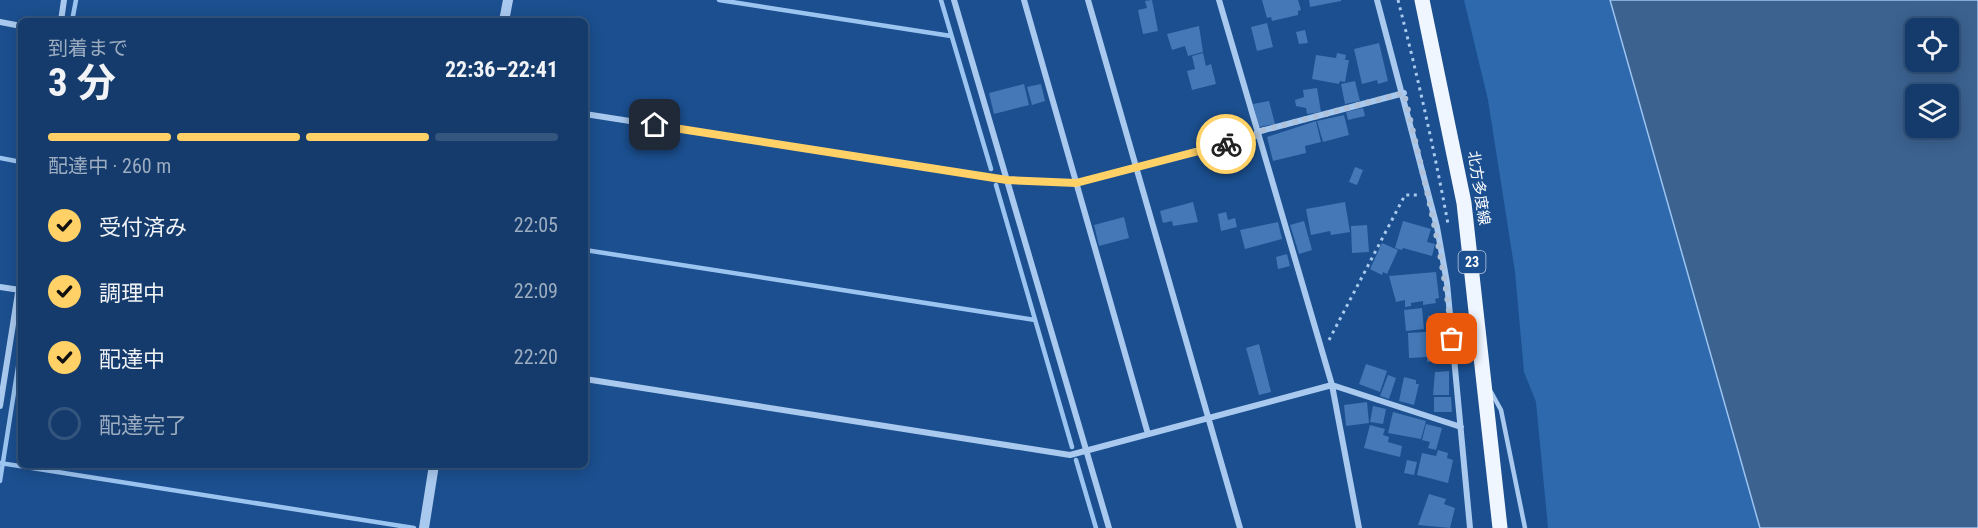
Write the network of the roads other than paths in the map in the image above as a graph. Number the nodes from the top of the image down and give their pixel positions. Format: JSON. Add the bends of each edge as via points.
{"nodes":[{"id":1,"x":64,"y":0,"type":"edge"},
{"id":2,"x":508,"y":0,"type":"edge"},
{"id":3,"x":954,"y":0,"type":"edge"},
{"id":4,"x":1024,"y":0,"type":"edge"},
{"id":5,"x":1088,"y":0,"type":"edge"},
{"id":6,"x":1219,"y":0,"type":"edge"},
{"id":7,"x":1377,"y":0,"type":"edge"},
{"id":8,"x":1422,"y":0,"type":"edge"},
{"id":9,"x":61,"y":18,"type":"edge"},
{"id":10,"x":505,"y":18,"type":"edge"},
{"id":11,"x":0,"y":22,"type":"edge"},
{"id":12,"x":18,"y":25,"type":"edge"},
{"id":13,"x":1404,"y":93,"type":"junction"},
{"id":14,"x":588,"y":114,"type":"edge"},
{"id":15,"x":1258,"y":134,"type":"junction"},
{"id":16,"x":1136,"y":167,"type":"junction"},
{"id":17,"x":1007,"y":180,"type":"junction"},
{"id":18,"x":1076,"y":183,"type":"junction"},
{"id":19,"x":0,"y":286,"type":"edge"},
{"id":20,"x":18,"y":290,"type":"edge"},
{"id":21,"x":18,"y":302,"type":"edge"},
{"id":22,"x":588,"y":378,"type":"edge"},
{"id":23,"x":1487,"y":384,"type":"junction"},
{"id":24,"x":1332,"y":386,"type":"junction"},
{"id":25,"x":0,"y":406,"type":"edge"},
{"id":26,"x":1209,"y":418,"type":"junction"},
{"id":27,"x":1461,"y":427,"type":"junction"},
{"id":28,"x":1148,"y":434,"type":"junction"},
{"id":29,"x":1085,"y":451,"type":"junction"},
{"id":30,"x":434,"y":468,"type":"edge"},
{"id":31,"x":424,"y":528,"type":"edge"},
{"id":32,"x":1109,"y":528,"type":"edge"},
{"id":33,"x":1240,"y":528,"type":"edge"},
{"id":34,"x":1359,"y":528,"type":"edge"},
{"id":35,"x":1470,"y":528,"type":"edge"},
{"id":36,"x":1500,"y":528,"type":"edge"},
{"id":37,"x":1525,"y":528,"type":"edge"}],
"edges":[{"from":1,"to":9,"type":"street"},
{"from":2,"to":10,"type":"street"},
{"from":3,"to":17,"type":"street"},
{"from":4,"to":18,"type":"street"},
{"from":5,"to":16,"type":"street"},
{"from":6,"to":15,"type":"street"},
{"from":7,"to":13,"type":"street"},
{"from":8,"to":23,"type":"main road","name":"北方多度線","number":"23","via":[[1464,203]]},
{"from":11,"to":12,"type":"street"},
{"from":13,"to":15,"type":"street"},
{"from":13,"to":27,"type":"street","via":[[1447,283]]},
{"from":14,"to":17,"type":"street"},
{"from":15,"to":16,"type":"street"},
{"from":15,"to":24,"type":"street"},
{"from":16,"to":18,"type":"street"},
{"from":16,"to":26,"type":"street"},
{"from":17,"to":18,"type":"street"},
{"from":17,"to":29,"type":"street"},
{"from":18,"to":28,"type":"street"},
{"from":19,"to":20,"type":"street"},
{"from":21,"to":25,"type":"street"},
{"from":22,"to":29,"type":"street","via":[[1070,455]]},
{"from":23,"to":36,"type":"main road","name":"北方多度線","number":"23"},
{"from":23,"to":37,"type":"lane","via":[[1501,410]]},
{"from":24,"to":26,"type":"street"},
{"from":24,"to":27,"type":"street"},
{"from":24,"to":34,"type":"street"},
{"from":26,"to":28,"type":"street"},
{"from":26,"to":33,"type":"street"},
{"from":27,"to":35,"type":"street"},
{"from":28,"to":29,"type":"street"},
{"from":29,"to":32,"type":"street"},
{"from":30,"to":31,"type":"street"}]}
